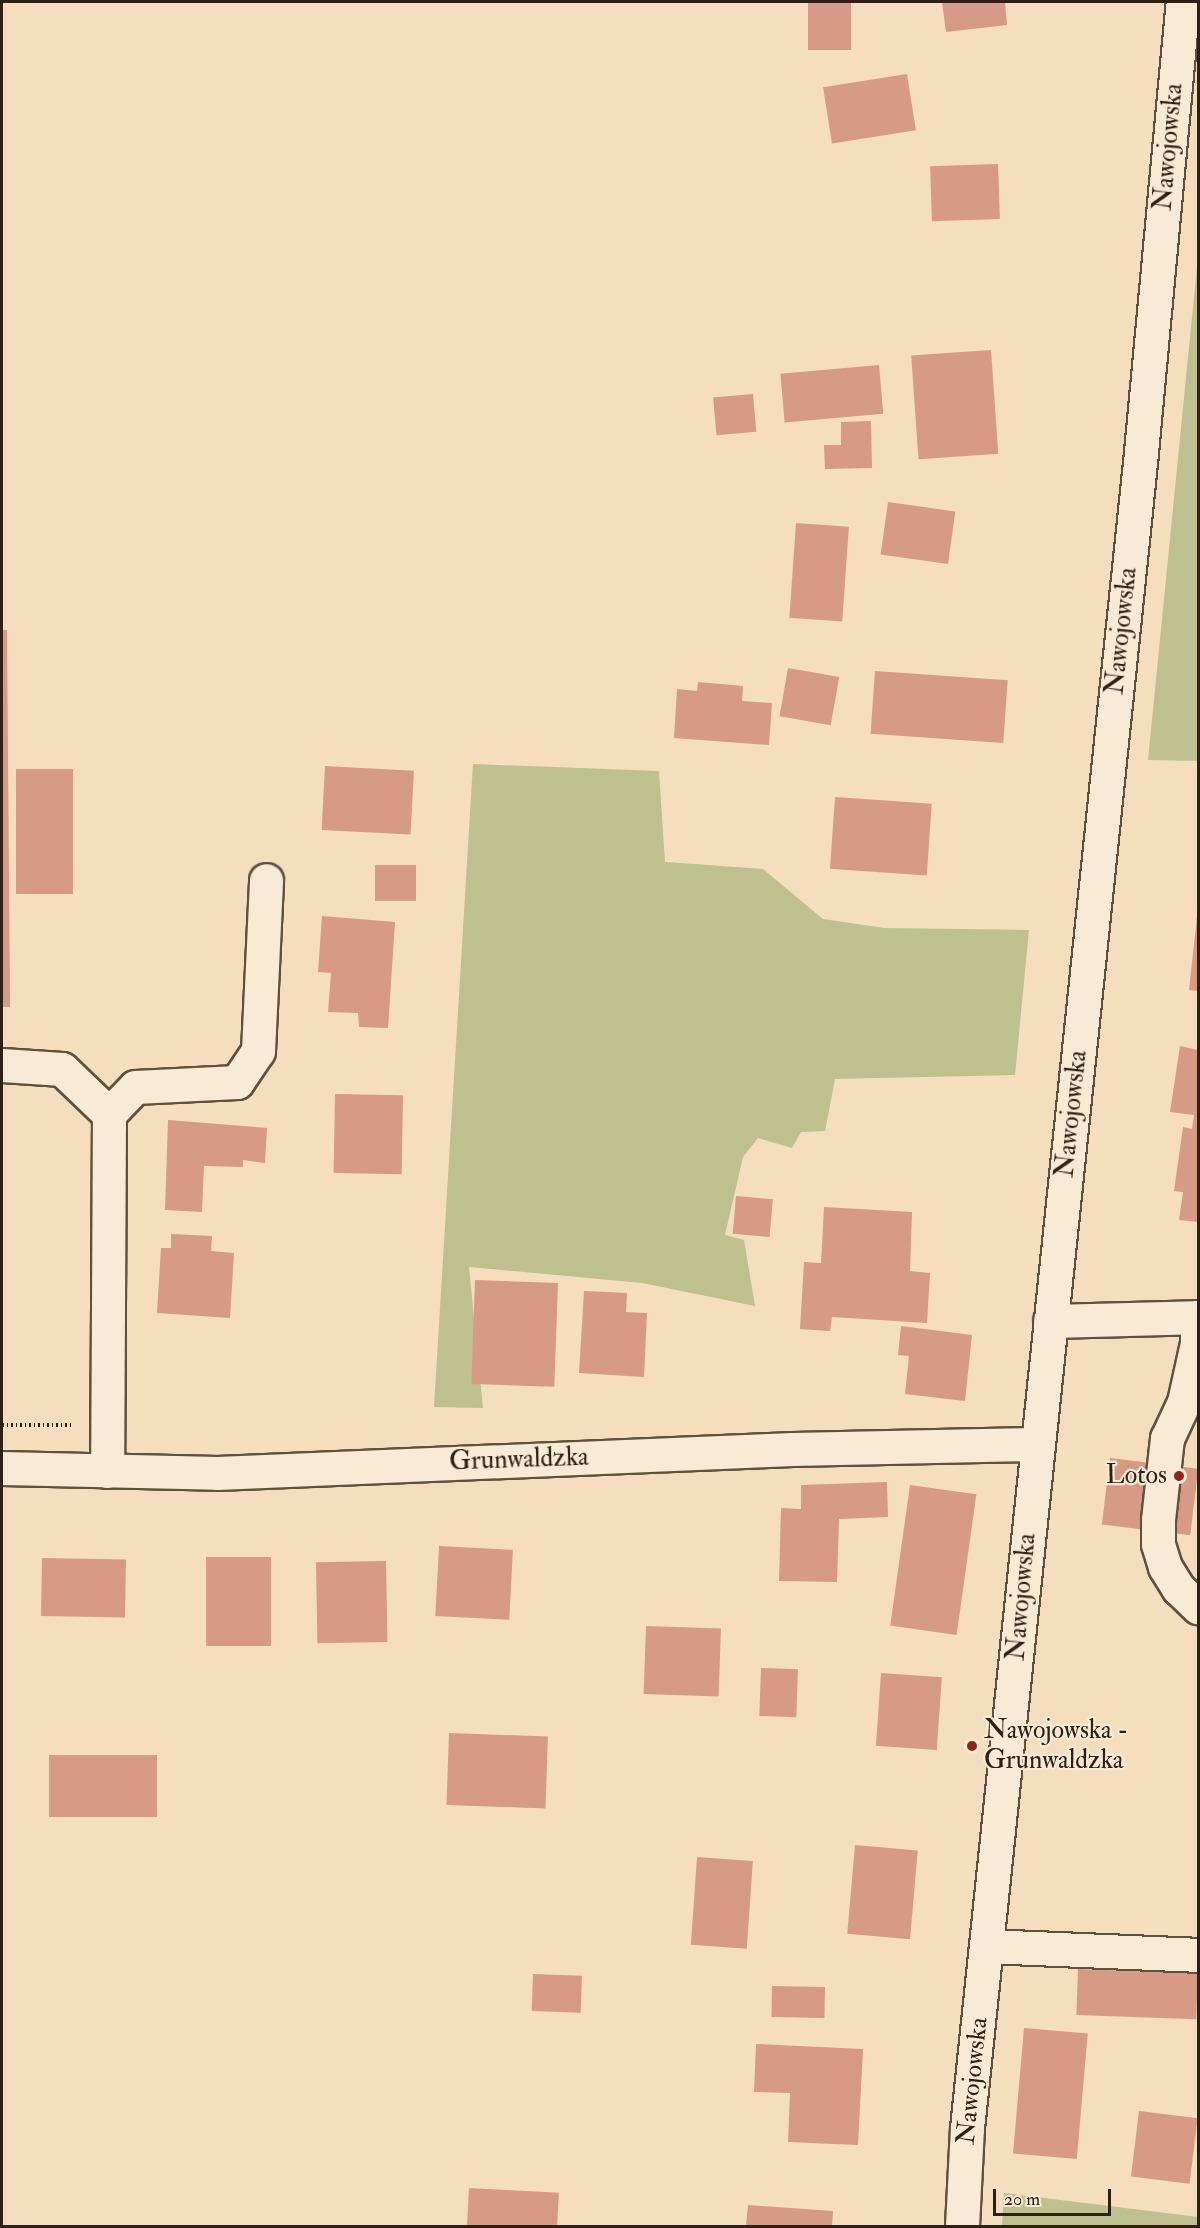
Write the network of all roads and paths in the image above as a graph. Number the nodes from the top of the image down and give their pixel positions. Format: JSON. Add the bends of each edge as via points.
{"nodes":[{"id":1,"x":1183,"y":2,"type":"edge"},
{"id":2,"x":266,"y":880,"type":"dead end"},
{"id":3,"x":2,"y":1065,"type":"edge"},
{"id":4,"x":109,"y":1114,"type":"junction"},
{"id":5,"x":1198,"y":1317,"type":"edge"},
{"id":6,"x":1050,"y":1320,"type":"junction"},
{"id":7,"x":2,"y":1425,"type":"edge"},
{"id":8,"x":79,"y":1425,"type":"dead end"},
{"id":9,"x":1036,"y":1444,"type":"junction"},
{"id":10,"x":2,"y":1468,"type":"edge"},
{"id":11,"x":107,"y":1471,"type":"junction"},
{"id":12,"x":1198,"y":1607,"type":"edge"},
{"id":13,"x":986,"y":1946,"type":"junction"},
{"id":14,"x":1198,"y":1955,"type":"edge"},
{"id":15,"x":962,"y":2226,"type":"edge"}],
"edges":[{"from":1,"to":6,"type":"street","name":"Nawojowska","via":[[1142,441]]},
{"from":2,"to":4,"type":"street","via":[[258,1051],[237,1082],[135,1087]]},
{"from":3,"to":4,"type":"street","via":[[62,1069]]},
{"from":4,"to":11,"type":"street"},
{"from":5,"to":6,"type":"street"},
{"from":5,"to":12,"type":"street","via":[[1197,1343],[1184,1402],[1167,1438],[1158,1544],[1165,1568]]},
{"from":6,"to":9,"type":"street","name":"Nawojowska"},
{"from":7,"to":8,"type":"path"},
{"from":9,"to":11,"type":"street","name":"Grunwaldzka","via":[[792,1449],[217,1473]]},
{"from":9,"to":13,"type":"street","name":"Nawojowska"},
{"from":10,"to":11,"type":"street","name":"Grunwaldzka"},
{"from":13,"to":14,"type":"street"},
{"from":13,"to":15,"type":"street","name":"Nawojowska","via":[[967,2128]]}]}
